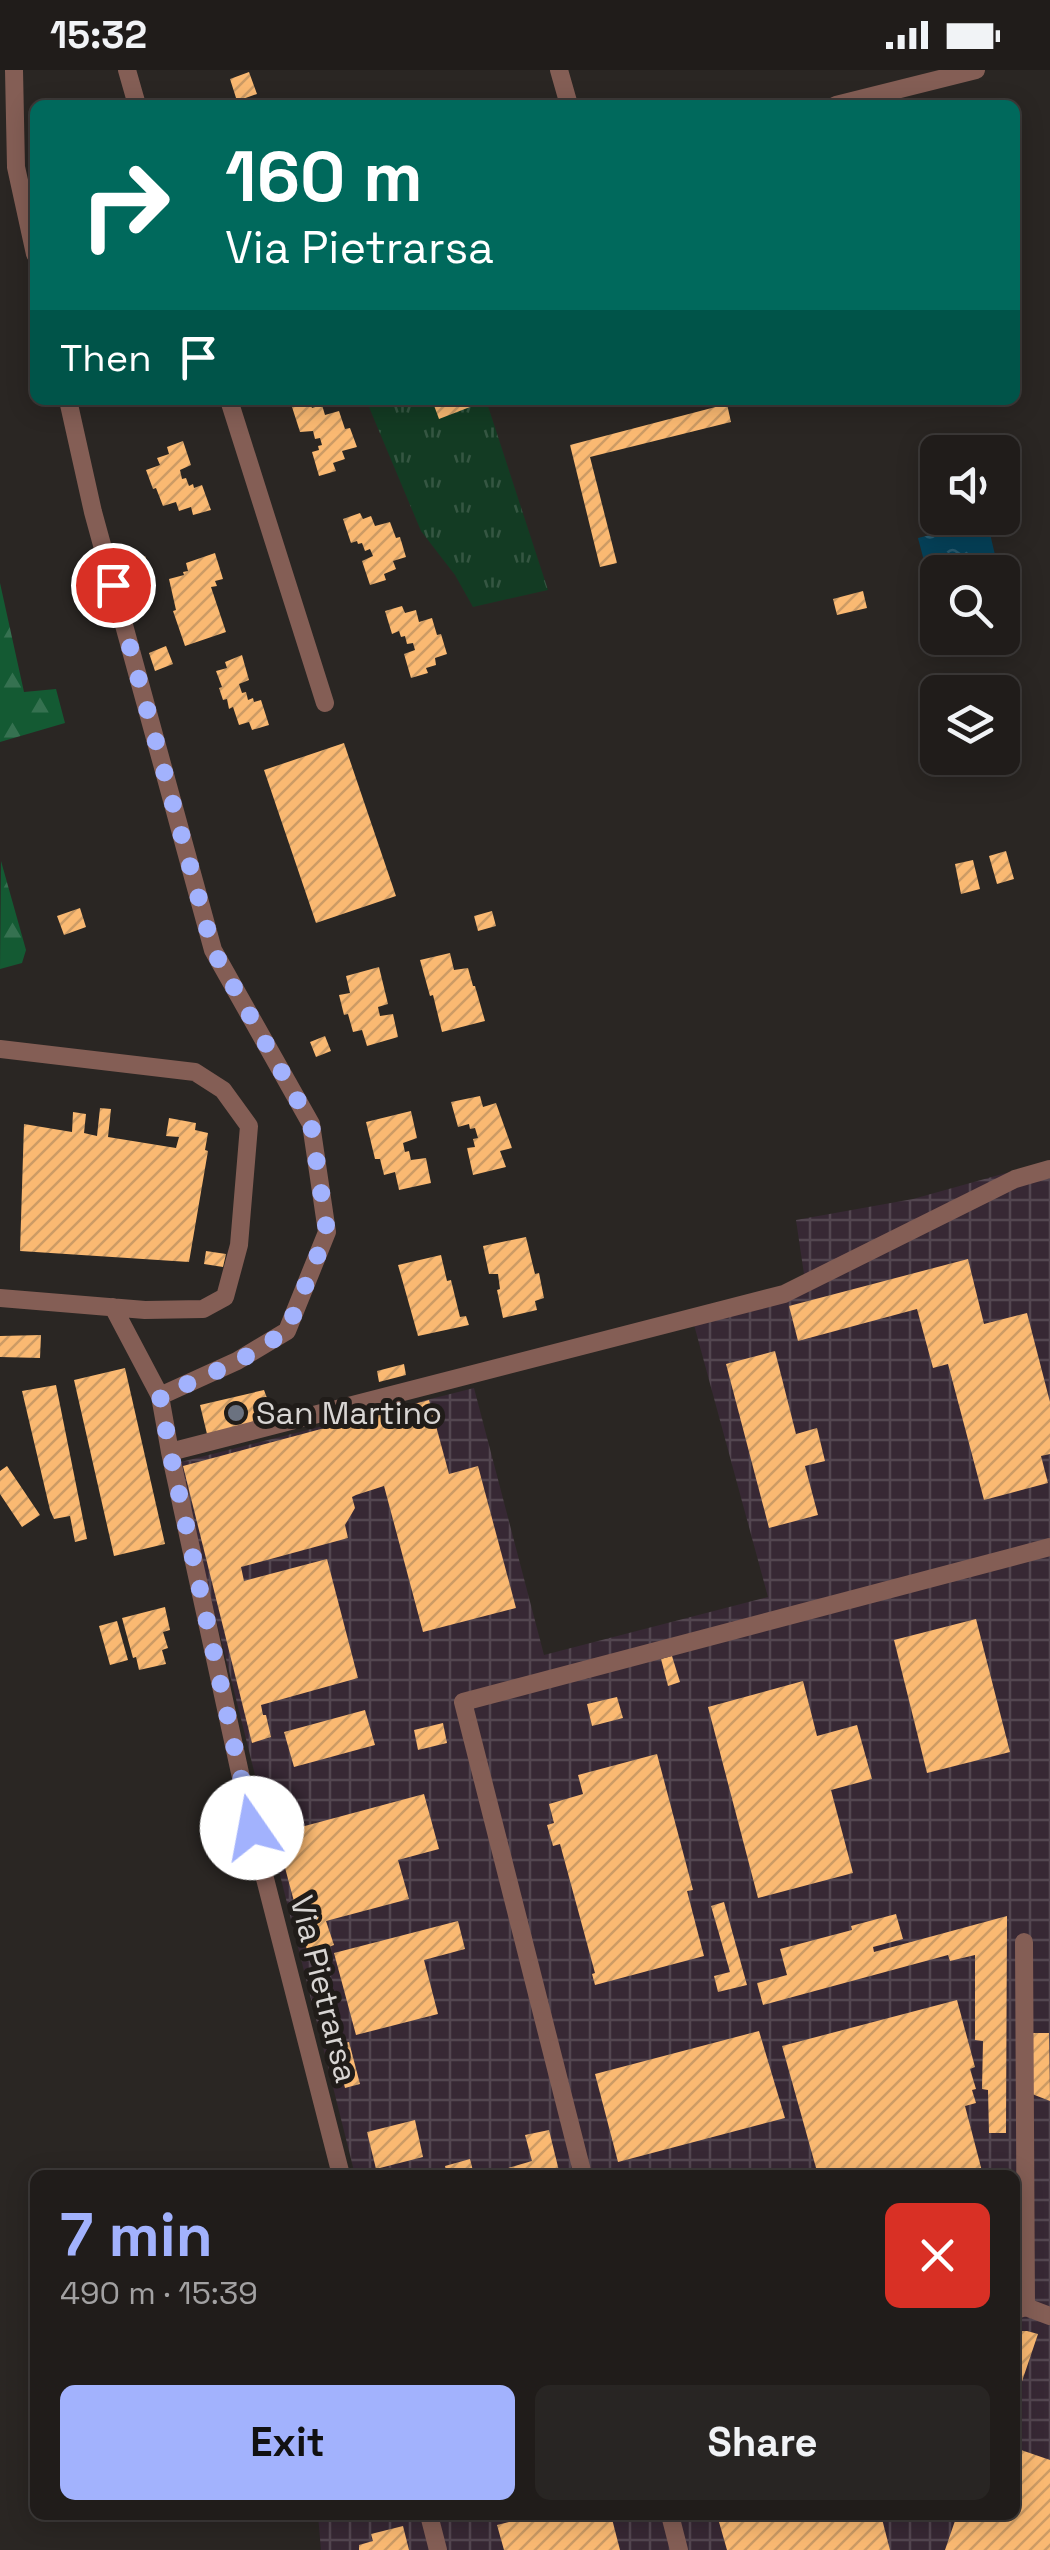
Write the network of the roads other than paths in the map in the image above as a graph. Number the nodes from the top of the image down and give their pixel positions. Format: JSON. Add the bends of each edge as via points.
{"nodes":[{"id":1,"x":14,"y":70,"type":"edge"},
{"id":2,"x":127,"y":70,"type":"edge"},
{"id":3,"x":559,"y":70,"type":"edge"},
{"id":4,"x":976,"y":70,"type":"edge"},
{"id":5,"x":136,"y":100,"type":"edge"},
{"id":6,"x":568,"y":100,"type":"edge"},
{"id":7,"x":856,"y":100,"type":"edge"},
{"id":8,"x":30,"y":231,"type":"edge"},
{"id":9,"x":69,"y":405,"type":"edge"},
{"id":10,"x":231,"y":405,"type":"edge"},
{"id":11,"x":324,"y":703,"type":"dead end"},
{"id":12,"x":0,"y":1049,"type":"edge"},
{"id":13,"x":1050,"y":1169,"type":"edge"},
{"id":14,"x":0,"y":1298,"type":"edge"},
{"id":15,"x":113,"y":1307,"type":"junction"},
{"id":16,"x":160,"y":1396,"type":"junction"},
{"id":17,"x":170,"y":1452,"type":"junction"},
{"id":18,"x":1050,"y":1546,"type":"edge"},
{"id":19,"x":1024,"y":1942,"type":"dead end"},
{"id":20,"x":341,"y":2170,"type":"edge"},
{"id":21,"x":582,"y":2170,"type":"edge"},
{"id":22,"x":1020,"y":2309,"type":"edge"},
{"id":23,"x":1050,"y":2316,"type":"edge"},
{"id":24,"x":430,"y":2520,"type":"edge"},
{"id":25,"x":671,"y":2520,"type":"edge"},
{"id":26,"x":438,"y":2550,"type":"edge"},
{"id":27,"x":679,"y":2550,"type":"edge"}],
"edges":[{"from":1,"to":8,"type":"street","via":[[16,167]]},
{"from":2,"to":5,"type":"street"},
{"from":3,"to":6,"type":"street"},
{"from":4,"to":7,"type":"street"},
{"from":9,"to":16,"type":"street","via":[[213,950],[311,1124],[327,1232],[287,1331]]},
{"from":10,"to":11,"type":"street"},
{"from":12,"to":15,"type":"street","via":[[195,1072],[223,1090],[248,1126],[239,1246],[226,1297],[203,1309]]},
{"from":13,"to":17,"type":"street","via":[[1015,1179],[784,1294]]},
{"from":14,"to":15,"type":"street"},
{"from":15,"to":16,"type":"street","name":"Via Pietrarsa"},
{"from":16,"to":17,"type":"street","name":"Via Pietrarsa"},
{"from":17,"to":20,"type":"street","name":"Via Pietrarsa","via":[[252,1828]]},
{"from":18,"to":21,"type":"street","via":[[463,1702]]},
{"from":19,"to":22,"type":"street"},
{"from":22,"to":23,"type":"street"},
{"from":24,"to":26,"type":"street"},
{"from":25,"to":27,"type":"street"}]}
